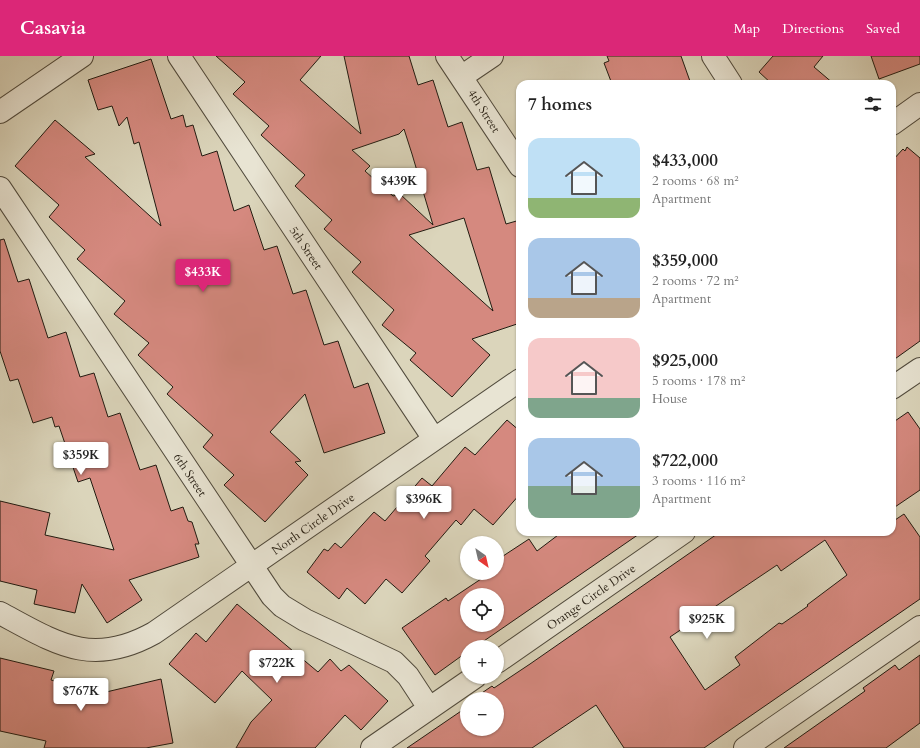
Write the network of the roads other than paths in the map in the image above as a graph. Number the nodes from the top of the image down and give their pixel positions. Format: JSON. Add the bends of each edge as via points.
{"nodes":[{"id":1,"x":82,"y":56,"type":"edge"},
{"id":2,"x":179,"y":56,"type":"edge"},
{"id":3,"x":447,"y":56,"type":"edge"},
{"id":4,"x":492,"y":56,"type":"edge"},
{"id":5,"x":713,"y":56,"type":"edge"},
{"id":6,"x":461,"y":77,"type":"junction"},
{"id":7,"x":728,"y":80,"type":"edge"},
{"id":8,"x":920,"y":104,"type":"edge"},
{"id":9,"x":0,"y":112,"type":"edge"},
{"id":10,"x":896,"y":121,"type":"edge"},
{"id":11,"x":516,"y":160,"type":"edge"},
{"id":12,"x":0,"y":188,"type":"edge"},
{"id":13,"x":920,"y":369,"type":"edge"},
{"id":14,"x":516,"y":383,"type":"edge"},
{"id":15,"x":896,"y":385,"type":"edge"},
{"id":16,"x":434,"y":440,"type":"junction"},
{"id":17,"x":678,"y":536,"type":"edge"},
{"id":18,"x":251,"y":567,"type":"junction"},
{"id":19,"x":0,"y":613,"type":"edge"},
{"id":20,"x":920,"y":627,"type":"edge"},
{"id":21,"x":504,"y":657,"type":"edge"},
{"id":22,"x":465,"y":684,"type":"edge"},
{"id":23,"x":429,"y":708,"type":"junction"},
{"id":24,"x":372,"y":748,"type":"edge"},
{"id":25,"x":745,"y":748,"type":"edge"}],
"edges":[{"from":1,"to":9,"type":"lane"},
{"from":2,"to":16,"type":"lane","name":"5th Street"},
{"from":3,"to":6,"type":"lane","name":"4th Street"},
{"from":4,"to":6,"type":"lane"},
{"from":5,"to":7,"type":"lane"},
{"from":6,"to":11,"type":"lane","name":"4th Street"},
{"from":8,"to":10,"type":"lane"},
{"from":12,"to":18,"type":"lane","name":"6th Street"},
{"from":13,"to":15,"type":"lane"},
{"from":14,"to":16,"type":"lane","name":"North Circle Drive"},
{"from":16,"to":18,"type":"lane","name":"North Circle Drive"},
{"from":17,"to":21,"type":"lane","name":"Orange Circle Drive"},
{"from":18,"to":19,"type":"lane","name":"North Circle Drive","via":[[154,633],[117,649],[78,649],[59,643]]},
{"from":18,"to":23,"type":"lane","name":"6th Street","via":[[272,596],[294,614],[394,662],[408,676]]},
{"from":20,"to":25,"type":"lane"},
{"from":22,"to":23,"type":"lane"},
{"from":23,"to":24,"type":"lane"}]}
